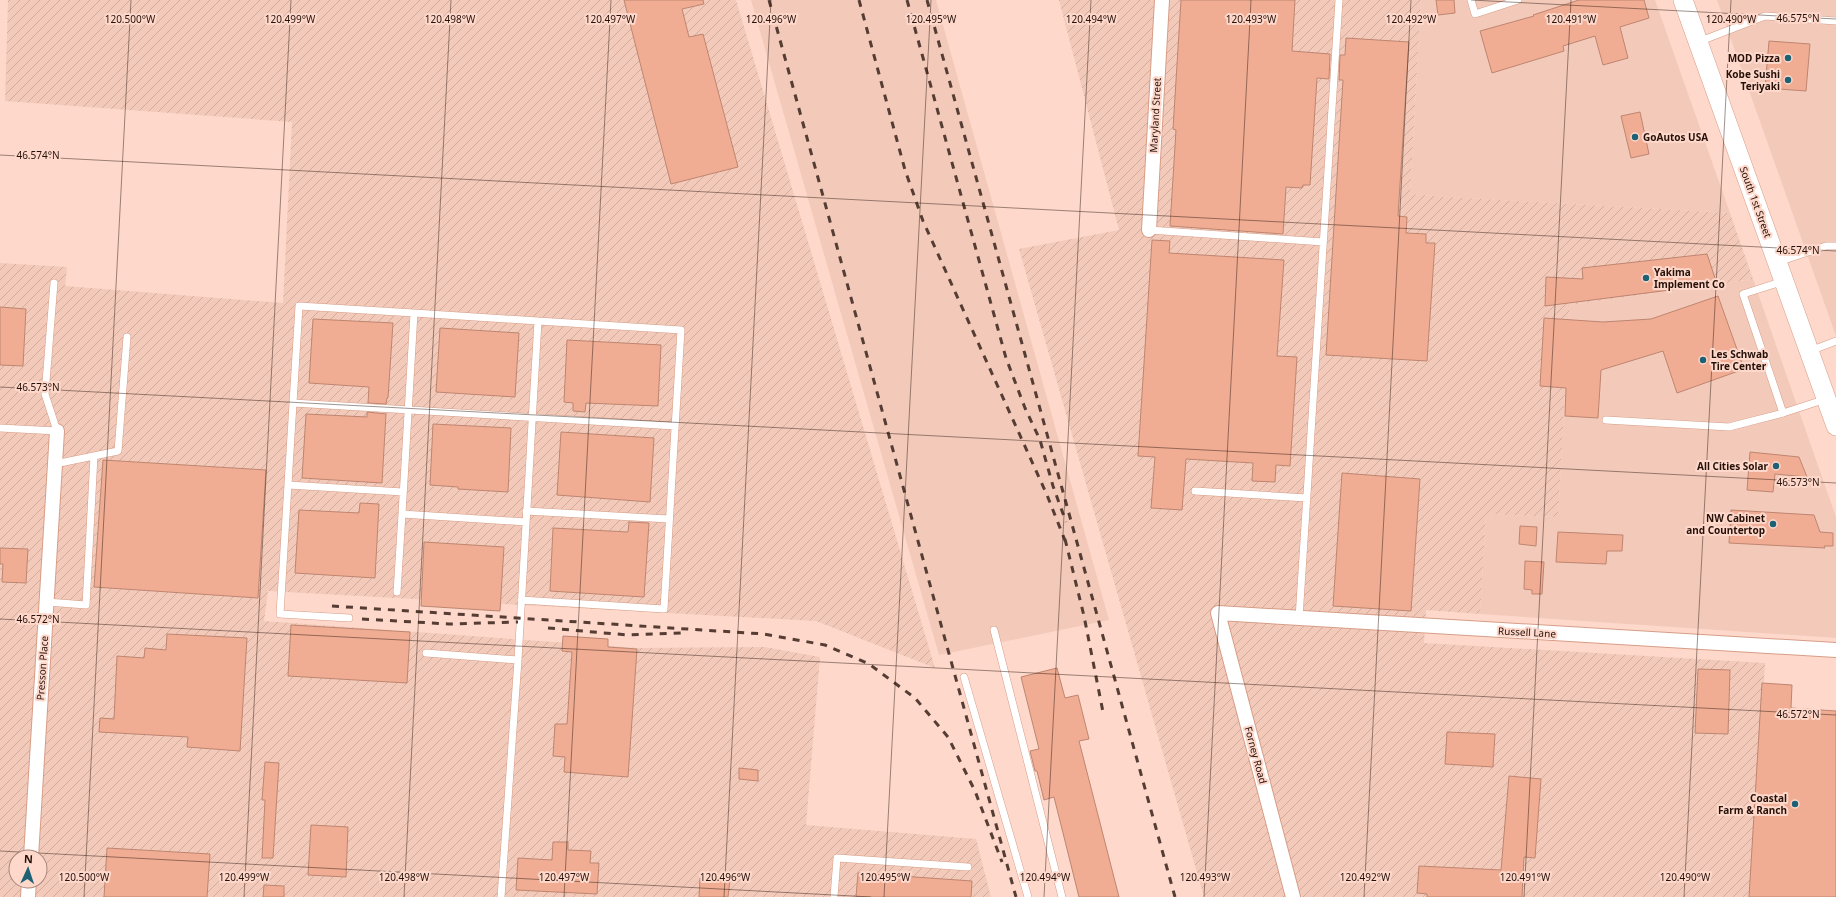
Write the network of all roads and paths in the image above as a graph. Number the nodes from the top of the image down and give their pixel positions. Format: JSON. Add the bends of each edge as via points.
{"nodes":[{"id":1,"x":1162,"y":0,"type":"edge"},
{"id":2,"x":1339,"y":0,"type":"edge"},
{"id":3,"x":1471,"y":0,"type":"edge"},
{"id":4,"x":1518,"y":0,"type":"edge"},
{"id":5,"x":1683,"y":0,"type":"edge"},
{"id":6,"x":1836,"y":21,"type":"edge"},
{"id":7,"x":1698,"y":42,"type":"junction"},
{"id":8,"x":1149,"y":230,"type":"joint"},
{"id":9,"x":1323,"y":242,"type":"junction"},
{"id":10,"x":1836,"y":246,"type":"edge"},
{"id":11,"x":1777,"y":263,"type":"junction"},
{"id":12,"x":1784,"y":281,"type":"junction"},
{"id":13,"x":54,"y":283,"type":"dead end"},
{"id":14,"x":414,"y":313,"type":"junction"},
{"id":15,"x":538,"y":321,"type":"junction"},
{"id":16,"x":127,"y":337,"type":"dead end"},
{"id":17,"x":1836,"y":341,"type":"edge"},
{"id":18,"x":1809,"y":352,"type":"junction"},
{"id":19,"x":293,"y":403,"type":"junction"},
{"id":20,"x":1831,"y":404,"type":"edge"},
{"id":21,"x":408,"y":409,"type":"junction"},
{"id":22,"x":1783,"y":413,"type":"junction"},
{"id":23,"x":532,"y":417,"type":"junction"},
{"id":24,"x":1606,"y":420,"type":"dead end"},
{"id":25,"x":675,"y":426,"type":"junction"},
{"id":26,"x":1836,"y":426,"type":"edge"},
{"id":27,"x":0,"y":428,"type":"edge"},
{"id":28,"x":57,"y":431,"type":"junction"},
{"id":29,"x":94,"y":456,"type":"junction"},
{"id":30,"x":55,"y":464,"type":"junction"},
{"id":31,"x":288,"y":485,"type":"junction"},
{"id":32,"x":1195,"y":491,"type":"dead end"},
{"id":33,"x":403,"y":492,"type":"junction"},
{"id":34,"x":1307,"y":498,"type":"junction"},
{"id":35,"x":526,"y":511,"type":"junction"},
{"id":36,"x":402,"y":514,"type":"junction"},
{"id":37,"x":669,"y":519,"type":"junction"},
{"id":38,"x":526,"y":522,"type":"junction"},
{"id":39,"x":397,"y":592,"type":"dead end"},
{"id":40,"x":521,"y":600,"type":"junction"},
{"id":41,"x":47,"y":602,"type":"junction"},
{"id":42,"x":1218,"y":613,"type":"joint"},
{"id":43,"x":349,"y":618,"type":"dead end"},
{"id":44,"x":1299,"y":618,"type":"junction"},
{"id":45,"x":994,"y":630,"type":"dead end"},
{"id":46,"x":1836,"y":650,"type":"edge"},
{"id":47,"x":426,"y":653,"type":"dead end"},
{"id":48,"x":518,"y":660,"type":"junction"},
{"id":49,"x":964,"y":677,"type":"dead end"},
{"id":50,"x":32,"y":849,"type":"edge"},
{"id":51,"x":968,"y":867,"type":"dead end"},
{"id":52,"x":501,"y":897,"type":"edge"},
{"id":53,"x":834,"y":897,"type":"edge"},
{"id":54,"x":1028,"y":897,"type":"edge"},
{"id":55,"x":1062,"y":897,"type":"edge"},
{"id":56,"x":1293,"y":897,"type":"edge"}],
"edges":[{"from":1,"to":8,"type":"street","name":"Maryland Street"},
{"from":2,"to":9,"type":"lane"},
{"from":3,"to":4,"type":"lane","via":[[1475,14]]},
{"from":5,"to":7,"type":"main road","name":"South 1st Street"},
{"from":6,"to":7,"type":"lane","via":[[1765,16]]},
{"from":7,"to":11,"type":"main road","name":"South 1st Street"},
{"from":8,"to":9,"type":"lane"},
{"from":9,"to":34,"type":"lane"},
{"from":10,"to":11,"type":"lane","via":[[1826,246]]},
{"from":11,"to":12,"type":"main road","name":"South 1st Street"},
{"from":12,"to":18,"type":"main road","name":"South 1st Street"},
{"from":12,"to":22,"type":"lane","via":[[1743,294]]},
{"from":13,"to":28,"type":"lane","via":[[46,394]]},
{"from":14,"to":15,"type":"lane"},
{"from":14,"to":19,"type":"lane","via":[[299,306]]},
{"from":14,"to":21,"type":"lane"},
{"from":15,"to":23,"type":"lane"},
{"from":15,"to":25,"type":"lane","via":[[681,330]]},
{"from":16,"to":29,"type":"lane","via":[[118,451]]},
{"from":17,"to":18,"type":"lane"},
{"from":18,"to":20,"type":"main road","name":"South 1st Street"},
{"from":19,"to":21,"type":"lane"},
{"from":19,"to":31,"type":"lane"},
{"from":20,"to":22,"type":"lane"},
{"from":20,"to":26,"type":"main road","name":"South 1st Street"},
{"from":21,"to":23,"type":"lane"},
{"from":21,"to":33,"type":"lane"},
{"from":22,"to":24,"type":"lane","via":[[1729,427]]},
{"from":23,"to":25,"type":"lane"},
{"from":23,"to":35,"type":"lane"},
{"from":25,"to":37,"type":"lane"},
{"from":27,"to":28,"type":"lane"},
{"from":28,"to":30,"type":"street","name":"Presson Place"},
{"from":29,"to":30,"type":"lane"},
{"from":29,"to":41,"type":"lane","via":[[86,605]]},
{"from":30,"to":41,"type":"street","name":"Presson Place"},
{"from":31,"to":33,"type":"lane"},
{"from":31,"to":43,"type":"lane","via":[[280,614]]},
{"from":32,"to":34,"type":"lane"},
{"from":33,"to":36,"type":"lane"},
{"from":34,"to":44,"type":"lane"},
{"from":35,"to":37,"type":"lane"},
{"from":35,"to":38,"type":"lane"},
{"from":36,"to":38,"type":"lane"},
{"from":36,"to":39,"type":"lane"},
{"from":37,"to":40,"type":"lane","via":[[664,609]]},
{"from":38,"to":40,"type":"lane"},
{"from":40,"to":48,"type":"lane"},
{"from":41,"to":50,"type":"street","name":"Presson Place"},
{"from":42,"to":44,"type":"street","name":"Russell Lane"},
{"from":42,"to":56,"type":"street","name":"Forney Road"},
{"from":44,"to":46,"type":"street","name":"Russell Lane"},
{"from":45,"to":55,"type":"lane"},
{"from":47,"to":48,"type":"lane"},
{"from":48,"to":52,"type":"lane"},
{"from":49,"to":54,"type":"lane"},
{"from":51,"to":53,"type":"lane","via":[[837,858]]}]}
